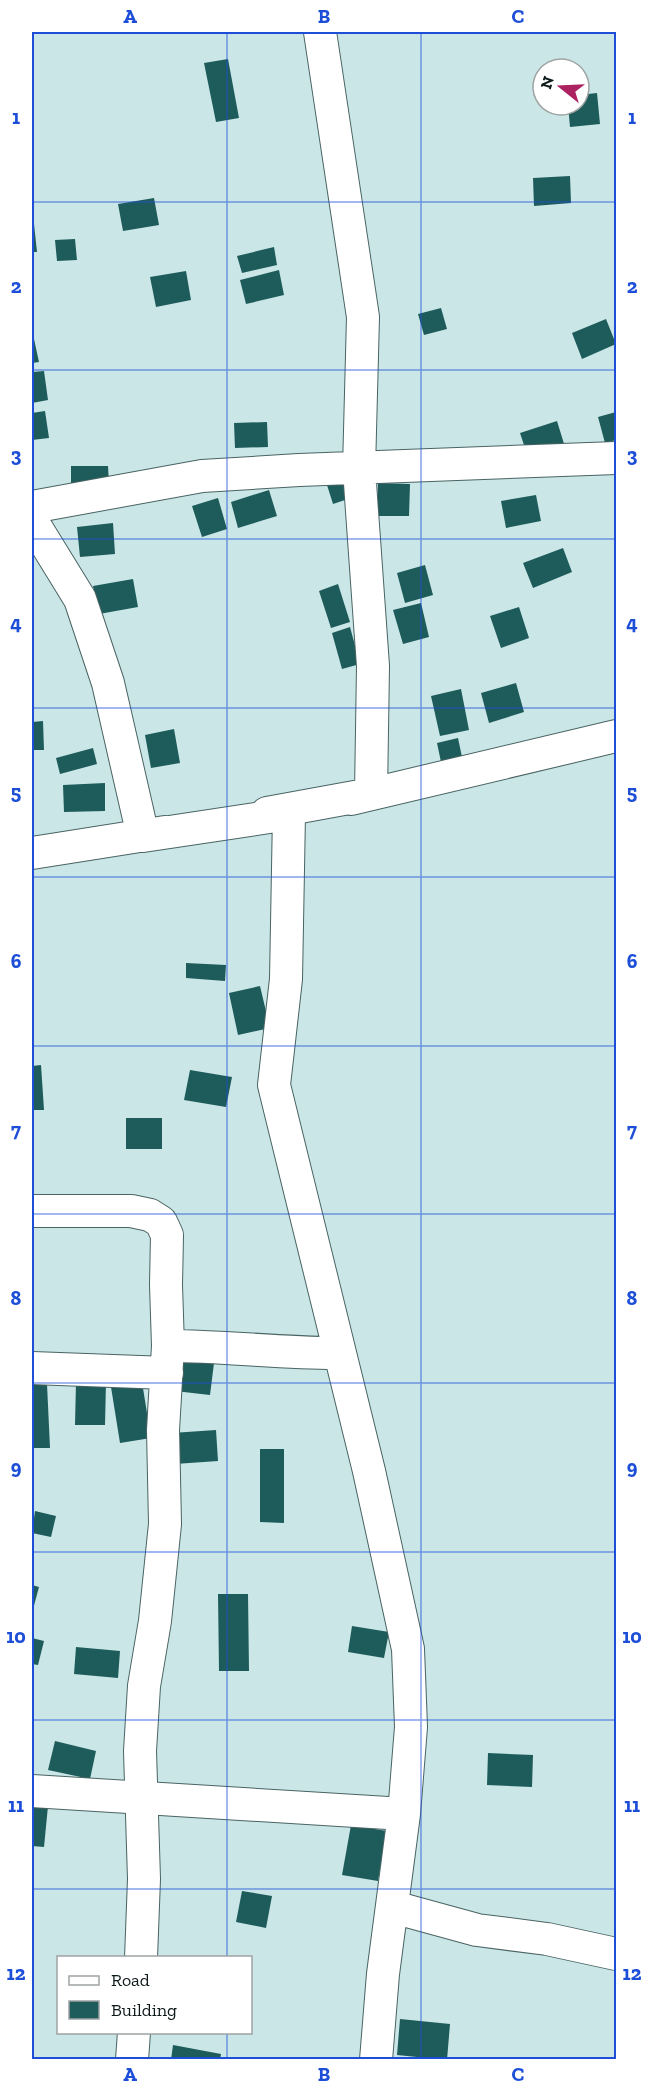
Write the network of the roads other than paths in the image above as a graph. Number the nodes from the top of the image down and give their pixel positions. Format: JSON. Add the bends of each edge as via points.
{"nodes":[{"id":1,"x":320,"y":32,"type":"edge"},
{"id":2,"x":616,"y":458,"type":"edge"},
{"id":3,"x":359,"y":469,"type":"junction"},
{"id":4,"x":32,"y":507,"type":"edge"},
{"id":5,"x":32,"y":522,"type":"edge"},
{"id":6,"x":616,"y":736,"type":"edge"},
{"id":7,"x":371,"y":794,"type":"junction"},
{"id":8,"x":289,"y":814,"type":"junction"},
{"id":9,"x":143,"y":836,"type":"junction"},
{"id":10,"x":32,"y":853,"type":"edge"},
{"id":11,"x":32,"y":1211,"type":"edge"},
{"id":12,"x":339,"y":1355,"type":"junction"},
{"id":13,"x":167,"y":1360,"type":"junction"},
{"id":14,"x":32,"y":1368,"type":"edge"},
{"id":15,"x":32,"y":1791,"type":"edge"},
{"id":16,"x":141,"y":1798,"type":"junction"},
{"id":17,"x":404,"y":1814,"type":"junction"},
{"id":18,"x":393,"y":1907,"type":"junction"},
{"id":19,"x":616,"y":1954,"type":"edge"},
{"id":20,"x":141,"y":1956,"type":"edge"},
{"id":21,"x":134,"y":2034,"type":"edge"},
{"id":22,"x":132,"y":2060,"type":"edge"},
{"id":23,"x":376,"y":2060,"type":"edge"}],
"edges":[{"from":1,"to":3,"type":"street","via":[[363,317]]},
{"from":2,"to":3,"type":"street"},
{"from":3,"to":4,"type":"street","via":[[202,476]]},
{"from":3,"to":7,"type":"street","via":[[373,666]]},
{"from":5,"to":9,"type":"street","via":[[80,599],[108,683]]},
{"from":6,"to":7,"type":"street"},
{"from":7,"to":8,"type":"street"},
{"from":7,"to":9,"type":"street"},
{"from":8,"to":9,"type":"street"},
{"from":8,"to":12,"type":"street","via":[[286,979],[274,1086]]},
{"from":9,"to":10,"type":"street"},
{"from":11,"to":13,"type":"street","via":[[131,1210],[161,1222],[167,1235]]},
{"from":12,"to":13,"type":"street","via":[[291,1353]]},
{"from":12,"to":17,"type":"street","via":[[408,1649],[411,1727]]},
{"from":13,"to":14,"type":"street"},
{"from":13,"to":16,"type":"street","via":[[163,1430],[165,1524],[144,1686]]},
{"from":15,"to":16,"type":"street"},
{"from":16,"to":17,"type":"street"},
{"from":16,"to":20,"type":"street"},
{"from":17,"to":18,"type":"street"},
{"from":18,"to":19,"type":"street","via":[[477,1930],[547,1939]]},
{"from":18,"to":23,"type":"street"},
{"from":21,"to":22,"type":"street"}]}
